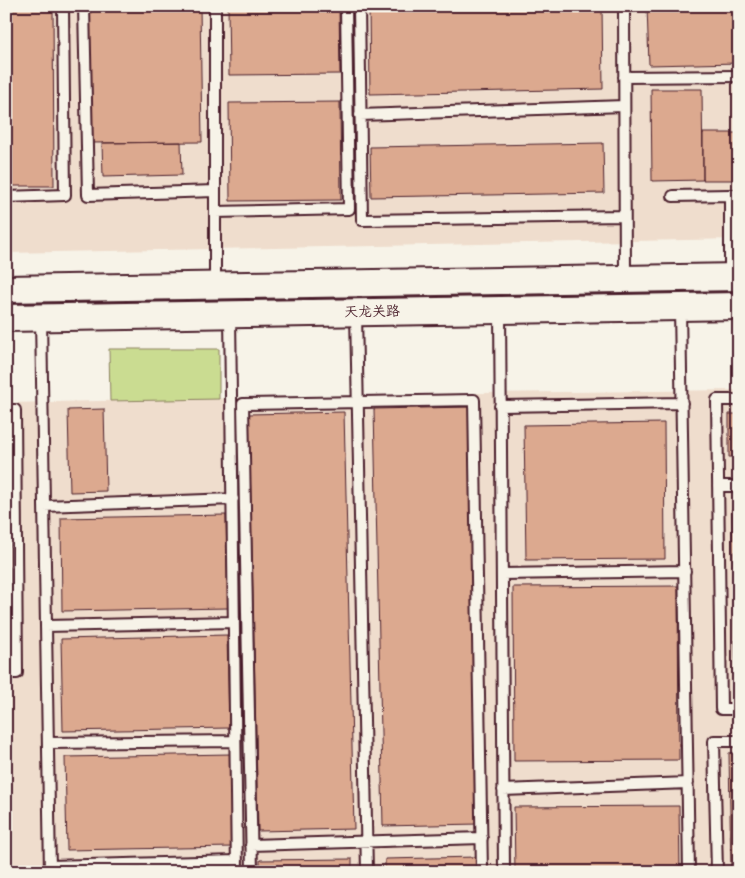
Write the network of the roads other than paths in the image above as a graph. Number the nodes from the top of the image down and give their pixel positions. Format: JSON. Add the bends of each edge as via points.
{"nodes":[{"id":1,"x":63,"y":6,"type":"edge"},
{"id":2,"x":84,"y":6,"type":"edge"},
{"id":3,"x":215,"y":6,"type":"edge"},
{"id":4,"x":346,"y":6,"type":"edge"},
{"id":5,"x":359,"y":6,"type":"edge"},
{"id":6,"x":624,"y":6,"type":"edge"},
{"id":7,"x":739,"y":76,"type":"edge"},
{"id":8,"x":624,"y":77,"type":"junction"},
{"id":9,"x":624,"y":106,"type":"junction"},
{"id":10,"x":360,"y":115,"type":"junction"},
{"id":11,"x":215,"y":191,"type":"junction"},
{"id":12,"x":734,"y":195,"type":"edge"},
{"id":13,"x":673,"y":196,"type":"dead end"},
{"id":14,"x":6,"y":197,"type":"edge"},
{"id":15,"x":215,"y":212,"type":"junction"},
{"id":16,"x":624,"y":216,"type":"junction"},
{"id":17,"x":734,"y":277,"type":"edge"},
{"id":18,"x":625,"y":279,"type":"junction"},
{"id":19,"x":215,"y":286,"type":"junction"},
{"id":20,"x":6,"y":289,"type":"edge"},
{"id":21,"x":739,"y":306,"type":"edge"},
{"id":22,"x":680,"y":307,"type":"junction"},
{"id":23,"x":500,"y":310,"type":"junction"},
{"id":24,"x":356,"y":312,"type":"junction"},
{"id":25,"x":230,"y":314,"type":"junction"},
{"id":26,"x":6,"y":318,"type":"edge"},
{"id":27,"x":41,"y":318,"type":"junction"},
{"id":28,"x":739,"y":400,"type":"edge"},
{"id":29,"x":358,"y":402,"type":"junction"},
{"id":30,"x":682,"y":402,"type":"junction"},
{"id":31,"x":500,"y":406,"type":"junction"},
{"id":32,"x":6,"y":410,"type":"edge"},
{"id":33,"x":718,"y":486,"type":"junction"},
{"id":34,"x":739,"y":486,"type":"edge"},
{"id":35,"x":233,"y":498,"type":"junction"},
{"id":36,"x":44,"y":506,"type":"junction"},
{"id":37,"x":684,"y":571,"type":"junction"},
{"id":38,"x":502,"y":574,"type":"junction"},
{"id":39,"x":234,"y":622,"type":"junction"},
{"id":40,"x":46,"y":626,"type":"junction"},
{"id":41,"x":6,"y":674,"type":"edge"},
{"id":42,"x":739,"y":709,"type":"edge"},
{"id":43,"x":236,"y":741,"type":"junction"},
{"id":44,"x":739,"y":741,"type":"edge"},
{"id":45,"x":48,"y":743,"type":"junction"},
{"id":46,"x":688,"y":783,"type":"junction"},
{"id":47,"x":504,"y":790,"type":"junction"},
{"id":48,"x":482,"y":838,"type":"junction"},
{"id":49,"x":366,"y":841,"type":"junction"},
{"id":50,"x":251,"y":845,"type":"junction"},
{"id":51,"x":237,"y":866,"type":"edge"},
{"id":52,"x":50,"y":869,"type":"edge"},
{"id":53,"x":252,"y":872,"type":"edge"},
{"id":54,"x":367,"y":872,"type":"edge"},
{"id":55,"x":482,"y":872,"type":"edge"},
{"id":56,"x":504,"y":872,"type":"edge"},
{"id":57,"x":689,"y":872,"type":"edge"},
{"id":58,"x":717,"y":872,"type":"edge"}],
"edges":[{"from":1,"to":14,"type":"lane","via":[[65,195]]},
{"from":2,"to":11,"type":"lane","via":[[88,195]]},
{"from":3,"to":11,"type":"lane"},
{"from":4,"to":15,"type":"lane","via":[[348,209]]},
{"from":5,"to":10,"type":"lane"},
{"from":6,"to":8,"type":"lane"},
{"from":7,"to":8,"type":"lane"},
{"from":8,"to":9,"type":"lane"},
{"from":9,"to":10,"type":"lane"},
{"from":9,"to":16,"type":"lane"},
{"from":10,"to":16,"type":"lane","via":[[362,220]]},
{"from":11,"to":15,"type":"lane"},
{"from":12,"to":13,"type":"lane"},
{"from":12,"to":17,"type":"lane"},
{"from":15,"to":19,"type":"lane"},
{"from":16,"to":18,"type":"lane"},
{"from":17,"to":18,"type":"street","name":"天龙关路"},
{"from":18,"to":19,"type":"street","name":"天龙关路"},
{"from":19,"to":20,"type":"street","name":"天龙关路"},
{"from":21,"to":22,"type":"street","name":"天龙关路"},
{"from":22,"to":23,"type":"street","name":"天龙关路"},
{"from":22,"to":30,"type":"lane"},
{"from":23,"to":24,"type":"street","name":"天龙关路"},
{"from":23,"to":31,"type":"lane"},
{"from":24,"to":25,"type":"street","name":"天龙关路"},
{"from":24,"to":29,"type":"lane"},
{"from":25,"to":27,"type":"street","name":"天龙关路"},
{"from":25,"to":35,"type":"lane"},
{"from":26,"to":27,"type":"street","name":"天龙关路"},
{"from":27,"to":36,"type":"lane"},
{"from":28,"to":33,"type":"lane","via":[[717,400]]},
{"from":29,"to":48,"type":"lane","via":[[474,400]]},
{"from":29,"to":49,"type":"lane"},
{"from":29,"to":50,"type":"lane","via":[[243,404]]},
{"from":30,"to":31,"type":"lane"},
{"from":30,"to":37,"type":"lane"},
{"from":31,"to":38,"type":"lane"},
{"from":32,"to":41,"type":"lane","via":[[15,410],[16,673]]},
{"from":33,"to":34,"type":"lane"},
{"from":33,"to":42,"type":"lane","via":[[721,709]]},
{"from":35,"to":36,"type":"lane"},
{"from":35,"to":39,"type":"lane"},
{"from":36,"to":40,"type":"lane"},
{"from":37,"to":38,"type":"lane"},
{"from":37,"to":46,"type":"lane"},
{"from":38,"to":47,"type":"lane"},
{"from":39,"to":40,"type":"lane"},
{"from":39,"to":43,"type":"lane"},
{"from":40,"to":45,"type":"lane"},
{"from":43,"to":45,"type":"lane"},
{"from":43,"to":51,"type":"lane"},
{"from":44,"to":58,"type":"lane","via":[[714,741]]},
{"from":45,"to":52,"type":"lane"},
{"from":46,"to":47,"type":"lane"},
{"from":46,"to":57,"type":"lane"},
{"from":47,"to":56,"type":"lane"},
{"from":48,"to":49,"type":"lane"},
{"from":48,"to":55,"type":"lane"},
{"from":49,"to":50,"type":"lane"},
{"from":49,"to":54,"type":"lane"},
{"from":50,"to":53,"type":"lane"},
{"from":51,"to":52,"type":"lane"}]}
